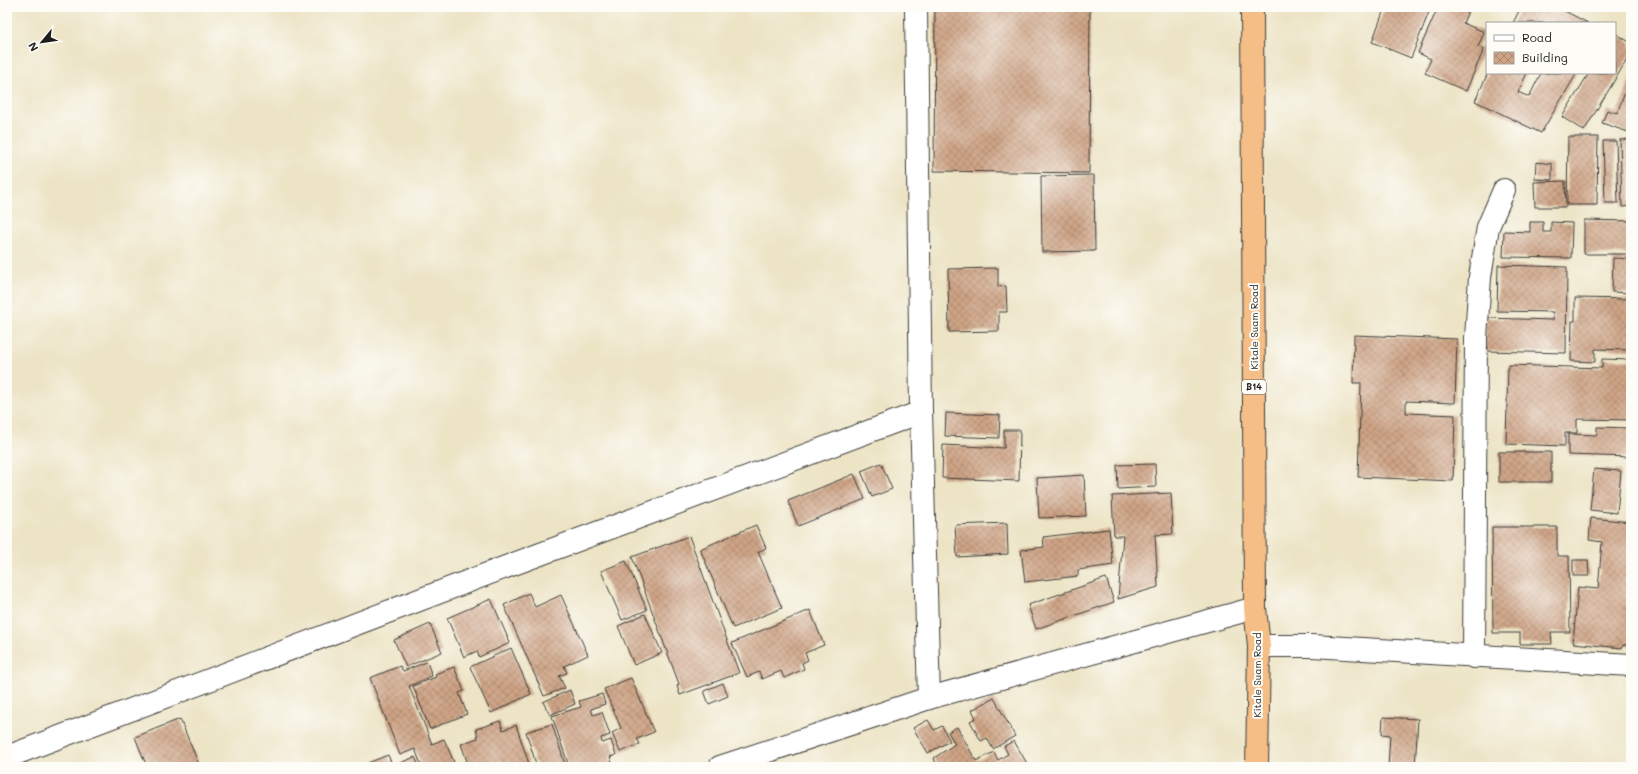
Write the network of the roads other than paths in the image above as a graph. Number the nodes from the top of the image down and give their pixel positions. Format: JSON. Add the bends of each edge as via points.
{"nodes":[{"id":1,"x":916,"y":7,"type":"edge"},
{"id":2,"x":1252,"y":7,"type":"edge"},
{"id":3,"x":1504,"y":190,"type":"dead end"},
{"id":4,"x":921,"y":412,"type":"junction"},
{"id":5,"x":1255,"y":608,"type":"junction"},
{"id":6,"x":1259,"y":646,"type":"junction"},
{"id":7,"x":1474,"y":657,"type":"junction"},
{"id":8,"x":1631,"y":665,"type":"edge"},
{"id":9,"x":929,"y":698,"type":"junction"},
{"id":10,"x":7,"y":757,"type":"edge"},
{"id":11,"x":720,"y":767,"type":"edge"},
{"id":12,"x":1257,"y":767,"type":"edge"}],
"edges":[{"from":1,"to":4,"type":"street"},
{"from":2,"to":5,"type":"highway","name":"Kitale Suam Road","number":"B14"},
{"from":3,"to":7,"type":"street","via":[[1488,227],[1480,277],[1476,338]]},
{"from":4,"to":9,"type":"street"},
{"from":4,"to":10,"type":"street"},
{"from":5,"to":6,"type":"highway","name":"Kitale Suam Road","number":"B14"},
{"from":5,"to":9,"type":"street"},
{"from":6,"to":7,"type":"street","via":[[1312,646]]},
{"from":6,"to":12,"type":"highway","name":"Kitale Suam Road","number":"B14"},
{"from":7,"to":8,"type":"street"},
{"from":9,"to":11,"type":"street"}]}
